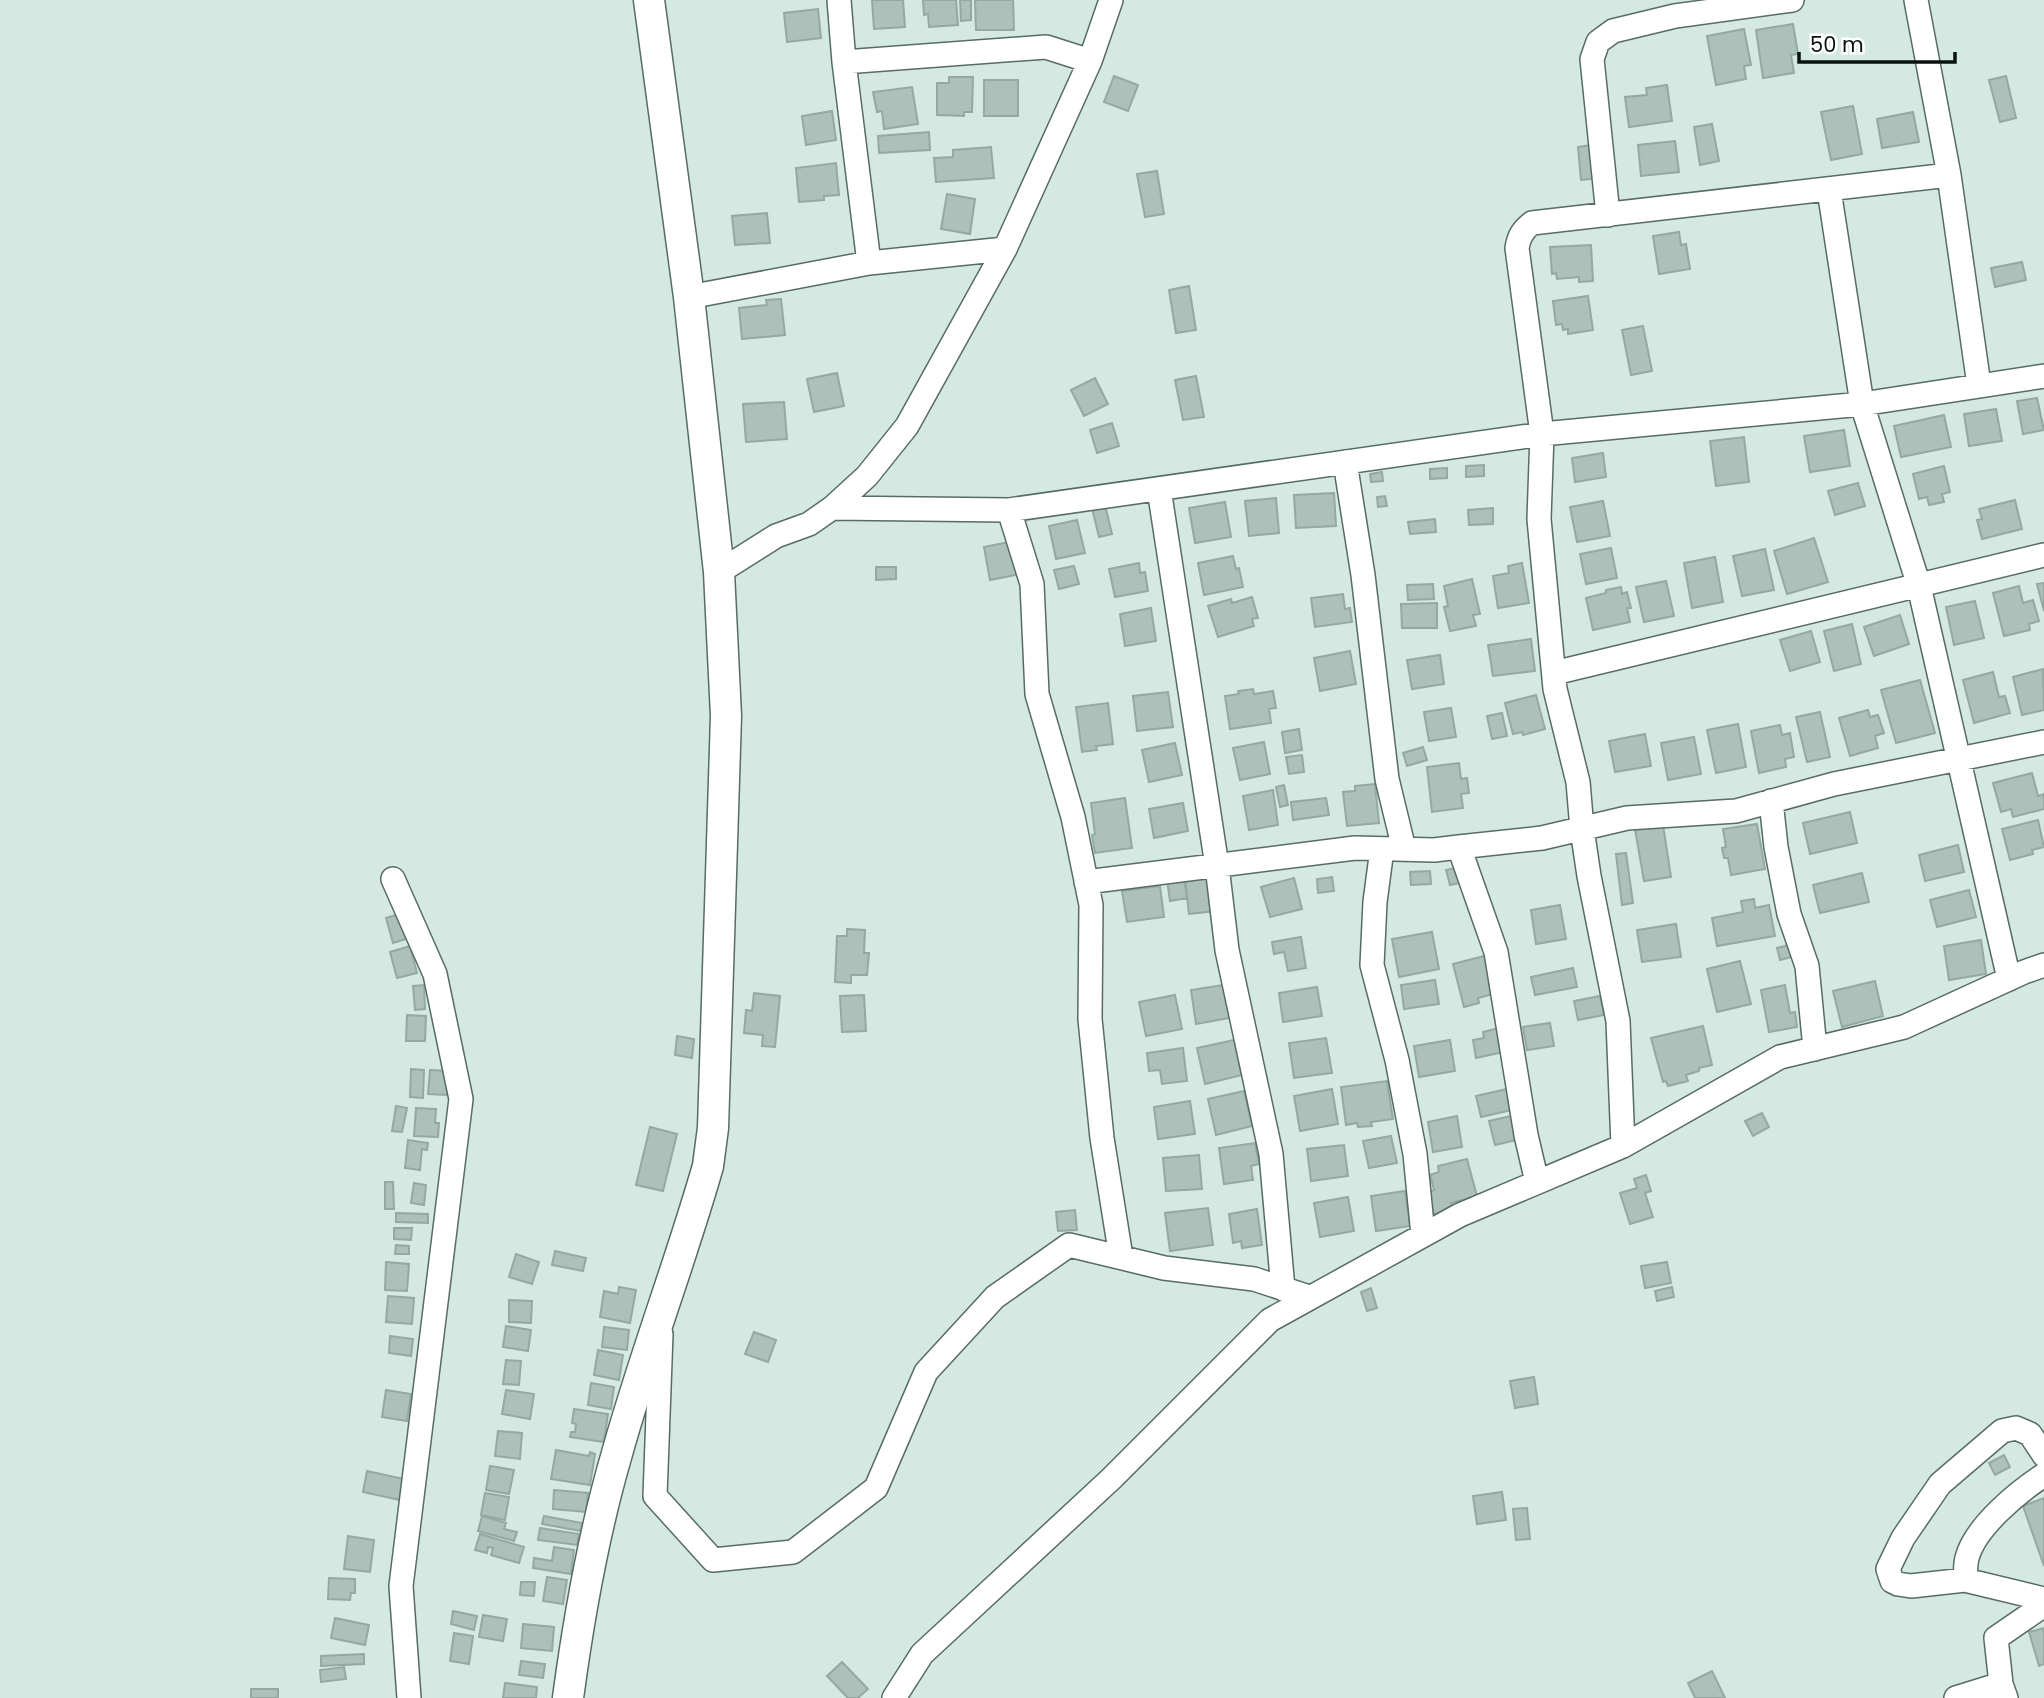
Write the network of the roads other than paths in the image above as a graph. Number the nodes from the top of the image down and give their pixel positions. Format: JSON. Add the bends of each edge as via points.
{"nodes":[{"id":1,"x":649,"y":0,"type":"edge"},
{"id":2,"x":839,"y":0,"type":"edge"},
{"id":3,"x":1111,"y":0,"type":"edge"},
{"id":4,"x":1792,"y":0,"type":"edge"},
{"id":5,"x":1916,"y":0,"type":"edge"},
{"id":6,"x":1090,"y":61,"type":"junction"},
{"id":7,"x":844,"y":62,"type":"junction"},
{"id":8,"x":1950,"y":175,"type":"junction"},
{"id":9,"x":1829,"y":190,"type":"junction"},
{"id":10,"x":1608,"y":215,"type":"junction"},
{"id":11,"x":1004,"y":249,"type":"junction"},
{"id":12,"x":869,"y":263,"type":"junction"},
{"id":13,"x":689,"y":297,"type":"junction"},
{"id":14,"x":2044,"y":376,"type":"edge"},
{"id":15,"x":1979,"y":385,"type":"junction"},
{"id":16,"x":1862,"y":404,"type":"junction"},
{"id":17,"x":1542,"y":435,"type":"junction"},
{"id":18,"x":1345,"y":462,"type":"junction"},
{"id":19,"x":1158,"y":489,"type":"junction"},
{"id":20,"x":832,"y":508,"type":"junction"},
{"id":21,"x":1009,"y":510,"type":"junction"},
{"id":22,"x":2044,"y":555,"type":"edge"},
{"id":23,"x":719,"y":572,"type":"junction"},
{"id":24,"x":1919,"y":586,"type":"junction"},
{"id":25,"x":1554,"y":673,"type":"junction"},
{"id":26,"x":2044,"y":742,"type":"edge"},
{"id":27,"x":1959,"y":759,"type":"junction"},
{"id":28,"x":1771,"y":801,"type":"junction"},
{"id":29,"x":1582,"y":829,"type":"junction"},
{"id":30,"x":1460,"y":847,"type":"junction"},
{"id":31,"x":1393,"y":849,"type":"junction"},
{"id":32,"x":1217,"y":866,"type":"junction"},
{"id":33,"x":393,"y":879,"type":"dead end"},
{"id":34,"x":1086,"y":882,"type":"junction"},
{"id":35,"x":2044,"y":965,"type":"edge"},
{"id":36,"x":2009,"y":979,"type":"junction"},
{"id":37,"x":1815,"y":1049,"type":"junction"},
{"id":38,"x":1623,"y":1146,"type":"junction"},
{"id":39,"x":1537,"y":1182,"type":"junction"},
{"id":40,"x":1423,"y":1235,"type":"junction"},
{"id":41,"x":1121,"y":1257,"type":"junction"},
{"id":42,"x":1283,"y":1289,"type":"junction"},
{"id":43,"x":1309,"y":1297,"type":"junction"},
{"id":44,"x":662,"y":1313,"type":"junction"},
{"id":45,"x":2044,"y":1455,"type":"edge"},
{"id":46,"x":2044,"y":1475,"type":"edge"},
{"id":47,"x":1965,"y":1580,"type":"junction"},
{"id":48,"x":2044,"y":1599,"type":"edge"},
{"id":49,"x":2044,"y":1605,"type":"edge"},
{"id":50,"x":2003,"y":1691,"type":"edge"},
{"id":51,"x":409,"y":1698,"type":"edge"},
{"id":52,"x":568,"y":1698,"type":"edge"},
{"id":53,"x":894,"y":1698,"type":"edge"},
{"id":54,"x":1956,"y":1698,"type":"edge"}],
"edges":[{"from":1,"to":13,"type":"main road"},
{"from":2,"to":7,"type":"street"},
{"from":3,"to":6,"type":"street"},
{"from":4,"to":10,"type":"street","via":[[1675,16],[1613,31],[1598,43],[1592,59]]},
{"from":5,"to":8,"type":"street"},
{"from":6,"to":7,"type":"street","via":[[1046,47]]},
{"from":6,"to":11,"type":"street"},
{"from":7,"to":12,"type":"street"},
{"from":8,"to":9,"type":"street"},
{"from":8,"to":15,"type":"street"},
{"from":9,"to":10,"type":"street"},
{"from":9,"to":16,"type":"street"},
{"from":10,"to":17,"type":"street","via":[[1532,223],[1518,241]]},
{"from":11,"to":12,"type":"street"},
{"from":11,"to":20,"type":"street","via":[[907,426],[867,476]]},
{"from":12,"to":13,"type":"street"},
{"from":13,"to":23,"type":"main road"},
{"from":14,"to":15,"type":"street"},
{"from":15,"to":16,"type":"street"},
{"from":16,"to":17,"type":"street"},
{"from":16,"to":24,"type":"street"},
{"from":17,"to":18,"type":"street"},
{"from":17,"to":25,"type":"street","via":[[1539,519]]},
{"from":18,"to":19,"type":"street"},
{"from":18,"to":31,"type":"street","via":[[1363,575]]},
{"from":19,"to":21,"type":"street"},
{"from":19,"to":32,"type":"street"},
{"from":20,"to":21,"type":"street"},
{"from":20,"to":23,"type":"street"},
{"from":21,"to":34,"type":"street","via":[[1032,584],[1037,694],[1073,817]]},
{"from":22,"to":24,"type":"street"},
{"from":23,"to":44,"type":"main road","via":[[726,716],[713,1128],[708,1166]]},
{"from":24,"to":25,"type":"street"},
{"from":24,"to":27,"type":"street"},
{"from":25,"to":29,"type":"street","via":[[1578,782]]},
{"from":26,"to":27,"type":"street"},
{"from":27,"to":28,"type":"street"},
{"from":27,"to":36,"type":"street"},
{"from":28,"to":29,"type":"street","via":[[1736,811],[1627,818]]},
{"from":28,"to":37,"type":"street","via":[[1789,914],[1807,966]]},
{"from":29,"to":30,"type":"street"},
{"from":29,"to":38,"type":"street","via":[[1618,1021]]},
{"from":30,"to":31,"type":"street"},
{"from":30,"to":39,"type":"street","via":[[1496,953]]},
{"from":31,"to":32,"type":"street","via":[[1355,848]]},
{"from":31,"to":40,"type":"street","via":[[1375,902],[1372,965],[1415,1154]]},
{"from":32,"to":34,"type":"street"},
{"from":32,"to":42,"type":"street","via":[[1227,950],[1271,1154]]},
{"from":33,"to":51,"type":"street","via":[[435,974],[461,1099],[401,1586]]},
{"from":34,"to":41,"type":"street","via":[[1091,905],[1092,1032],[1102,1138]]},
{"from":35,"to":36,"type":"street"},
{"from":36,"to":37,"type":"street","via":[[1904,1027]]},
{"from":37,"to":38,"type":"street","via":[[1780,1057]]},
{"from":38,"to":39,"type":"street"},
{"from":39,"to":40,"type":"street"},
{"from":40,"to":43,"type":"street"},
{"from":41,"to":42,"type":"street","via":[[1164,1268],[1254,1279]]},
{"from":41,"to":44,"type":"street","via":[[1069,1245],[995,1297],[926,1372],[876,1488],[793,1552],[713,1560],[655,1496]]},
{"from":42,"to":43,"type":"street"},
{"from":43,"to":53,"type":"street","via":[[1270,1320],[1111,1479],[922,1654]]},
{"from":44,"to":52,"type":"main road","via":[[591,1551]]},
{"from":45,"to":47,"type":"street","via":[[2030,1434],[2016,1428],[2002,1431],[1940,1484],[1888,1569],[1892,1581],[1911,1586]]},
{"from":46,"to":47,"type":"street","via":[[1984,1527],[1967,1557]]},
{"from":47,"to":48,"type":"street"},
{"from":49,"to":50,"type":"street","via":[[1996,1638]]},
{"from":50,"to":54,"type":"street"}]}
